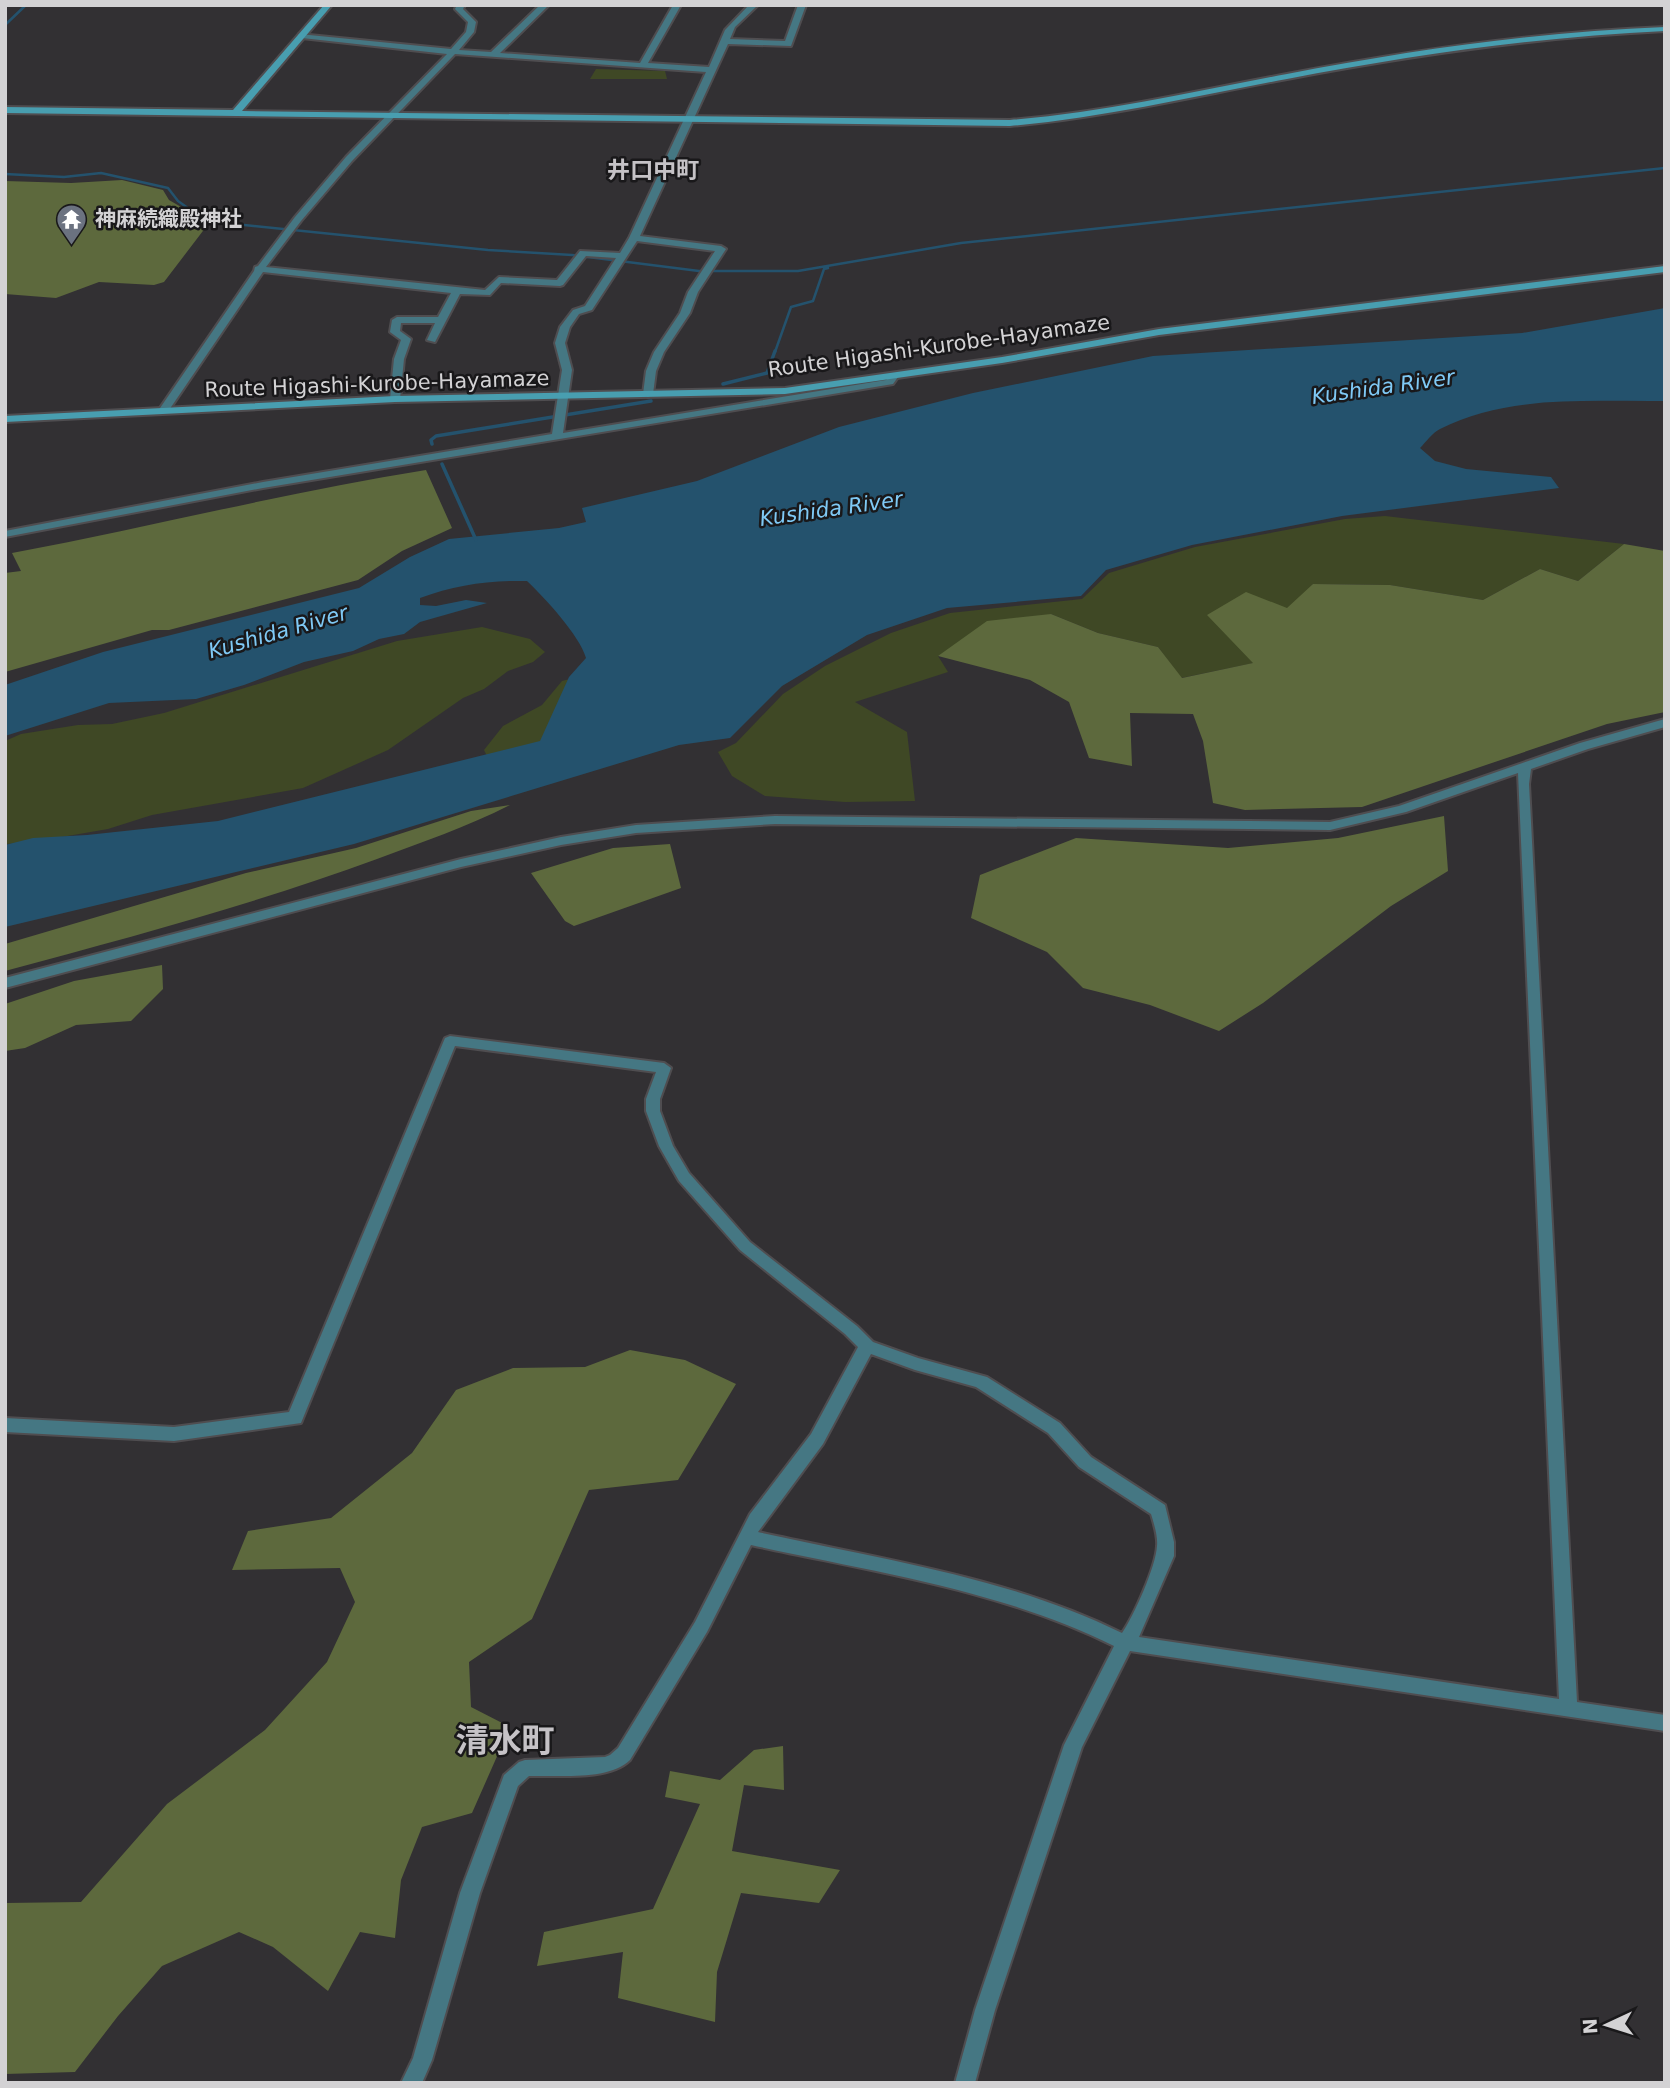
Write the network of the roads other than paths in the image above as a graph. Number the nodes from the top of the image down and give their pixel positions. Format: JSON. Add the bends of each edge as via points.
{"nodes":[{"id":1,"x":328,"y":5,"type":"edge"},
{"id":2,"x":461,"y":5,"type":"edge"},
{"id":3,"x":545,"y":5,"type":"edge"},
{"id":4,"x":677,"y":5,"type":"edge"},
{"id":5,"x":754,"y":5,"type":"edge"},
{"id":6,"x":802,"y":5,"type":"edge"},
{"id":7,"x":1665,"y":29,"type":"edge"},
{"id":8,"x":302,"y":36,"type":"junction"},
{"id":9,"x":725,"y":41,"type":"junction"},
{"id":10,"x":454,"y":52,"type":"junction"},
{"id":11,"x":493,"y":55,"type":"junction"},
{"id":12,"x":642,"y":66,"type":"junction"},
{"id":13,"x":710,"y":70,"type":"junction"},
{"id":14,"x":5,"y":110,"type":"edge"},
{"id":15,"x":235,"y":113,"type":"junction"},
{"id":16,"x":393,"y":115,"type":"junction"},
{"id":17,"x":687,"y":119,"type":"junction"},
{"id":18,"x":634,"y":238,"type":"junction"},
{"id":19,"x":619,"y":259,"type":"junction"},
{"id":20,"x":258,"y":269,"type":"junction"},
{"id":21,"x":1665,"y":269,"type":"edge"},
{"id":22,"x":457,"y":291,"type":"junction"},
{"id":23,"x":441,"y":320,"type":"junction"},
{"id":24,"x":432,"y":340,"type":"dead end"},
{"id":25,"x":893,"y":377,"type":"junction"},
{"id":26,"x":648,"y":394,"type":"junction"},
{"id":27,"x":394,"y":399,"type":"junction"},
{"id":28,"x":562,"y":400,"type":"junction"},
{"id":29,"x":163,"y":411,"type":"junction"},
{"id":30,"x":5,"y":419,"type":"edge"},
{"id":31,"x":557,"y":434,"type":"junction"},
{"id":32,"x":5,"y":534,"type":"edge"},
{"id":33,"x":1665,"y":723,"type":"edge"},
{"id":34,"x":1525,"y":766,"type":"junction"},
{"id":35,"x":5,"y":983,"type":"edge"},
{"id":36,"x":867,"y":1346,"type":"junction"},
{"id":37,"x":5,"y":1425,"type":"edge"},
{"id":38,"x":748,"y":1537,"type":"junction"},
{"id":39,"x":1125,"y":1643,"type":"junction"},
{"id":40,"x":1568,"y":1708,"type":"junction"},
{"id":41,"x":1665,"y":1723,"type":"edge"},
{"id":42,"x":411,"y":2083,"type":"edge"},
{"id":43,"x":965,"y":2083,"type":"edge"}],
"edges":[{"from":1,"to":8,"type":"street"},
{"from":2,"to":10,"type":"street","via":[[459,9],[472,25]]},
{"from":3,"to":11,"type":"street"},
{"from":4,"to":12,"type":"street"},
{"from":5,"to":9,"type":"street","via":[[735,20]]},
{"from":6,"to":9,"type":"street","via":[[788,44]]},
{"from":7,"to":17,"type":"street","via":[[1451,46],[1057,120]]},
{"from":8,"to":10,"type":"street"},
{"from":8,"to":15,"type":"street"},
{"from":9,"to":13,"type":"street"},
{"from":10,"to":11,"type":"street"},
{"from":10,"to":16,"type":"street"},
{"from":11,"to":12,"type":"street"},
{"from":12,"to":13,"type":"street"},
{"from":13,"to":17,"type":"street"},
{"from":14,"to":15,"type":"street"},
{"from":15,"to":16,"type":"street"},
{"from":16,"to":17,"type":"street"},
{"from":16,"to":20,"type":"street","via":[[349,158]]},
{"from":17,"to":18,"type":"street"},
{"from":18,"to":19,"type":"street"},
{"from":18,"to":26,"type":"street","via":[[720,247],[654,362]]},
{"from":19,"to":22,"type":"street","via":[[581,256],[560,283],[503,279],[487,293]]},
{"from":19,"to":28,"type":"street","via":[[589,308],[576,312],[565,327],[561,343],[567,370]]},
{"from":20,"to":22,"type":"street"},
{"from":20,"to":29,"type":"street"},
{"from":21,"to":25,"type":"street","name":"Route Higashi-Kurobe-Hayamaze","via":[[1159,332]]},
{"from":22,"to":23,"type":"street"},
{"from":23,"to":24,"type":"street"},
{"from":23,"to":27,"type":"street","via":[[397,320],[395,331],[406,338]]},
{"from":25,"to":26,"type":"street","name":"Route Higashi-Kurobe-Hayamaze","via":[[785,391]]},
{"from":25,"to":31,"type":"street","via":[[889,382]]},
{"from":26,"to":28,"type":"street","name":"Route Higashi-Kurobe-Hayamaze"},
{"from":27,"to":28,"type":"street","name":"Route Higashi-Kurobe-Hayamaze"},
{"from":27,"to":29,"type":"street","name":"Route Higashi-Kurobe-Hayamaze"},
{"from":28,"to":31,"type":"street"},
{"from":29,"to":30,"type":"street","name":"Route Higashi-Kurobe-Hayamaze"},
{"from":31,"to":32,"type":"street"},
{"from":33,"to":34,"type":"street"},
{"from":34,"to":35,"type":"street","via":[[1402,809],[1330,826],[775,820],[625,831],[461,863]]},
{"from":34,"to":40,"type":"street","via":[[1535,1069]]},
{"from":36,"to":37,"type":"street","via":[[745,1247],[684,1177],[653,1111],[664,1068],[450,1041],[295,1418],[174,1434]]},
{"from":36,"to":38,"type":"street","via":[[817,1439],[776,1490]]},
{"from":36,"to":39,"type":"street","via":[[981,1382],[1054,1428],[1086,1462],[1159,1510],[1165,1556],[1136,1628]]},
{"from":38,"to":39,"type":"street","via":[[995,1591]]},
{"from":38,"to":42,"type":"street","via":[[701,1627],[624,1754],[605,1765],[525,1768],[511,1781],[470,1893],[422,2060]]},
{"from":39,"to":40,"type":"street"},
{"from":39,"to":43,"type":"street","via":[[1073,1745]]},
{"from":40,"to":41,"type":"street"}]}
